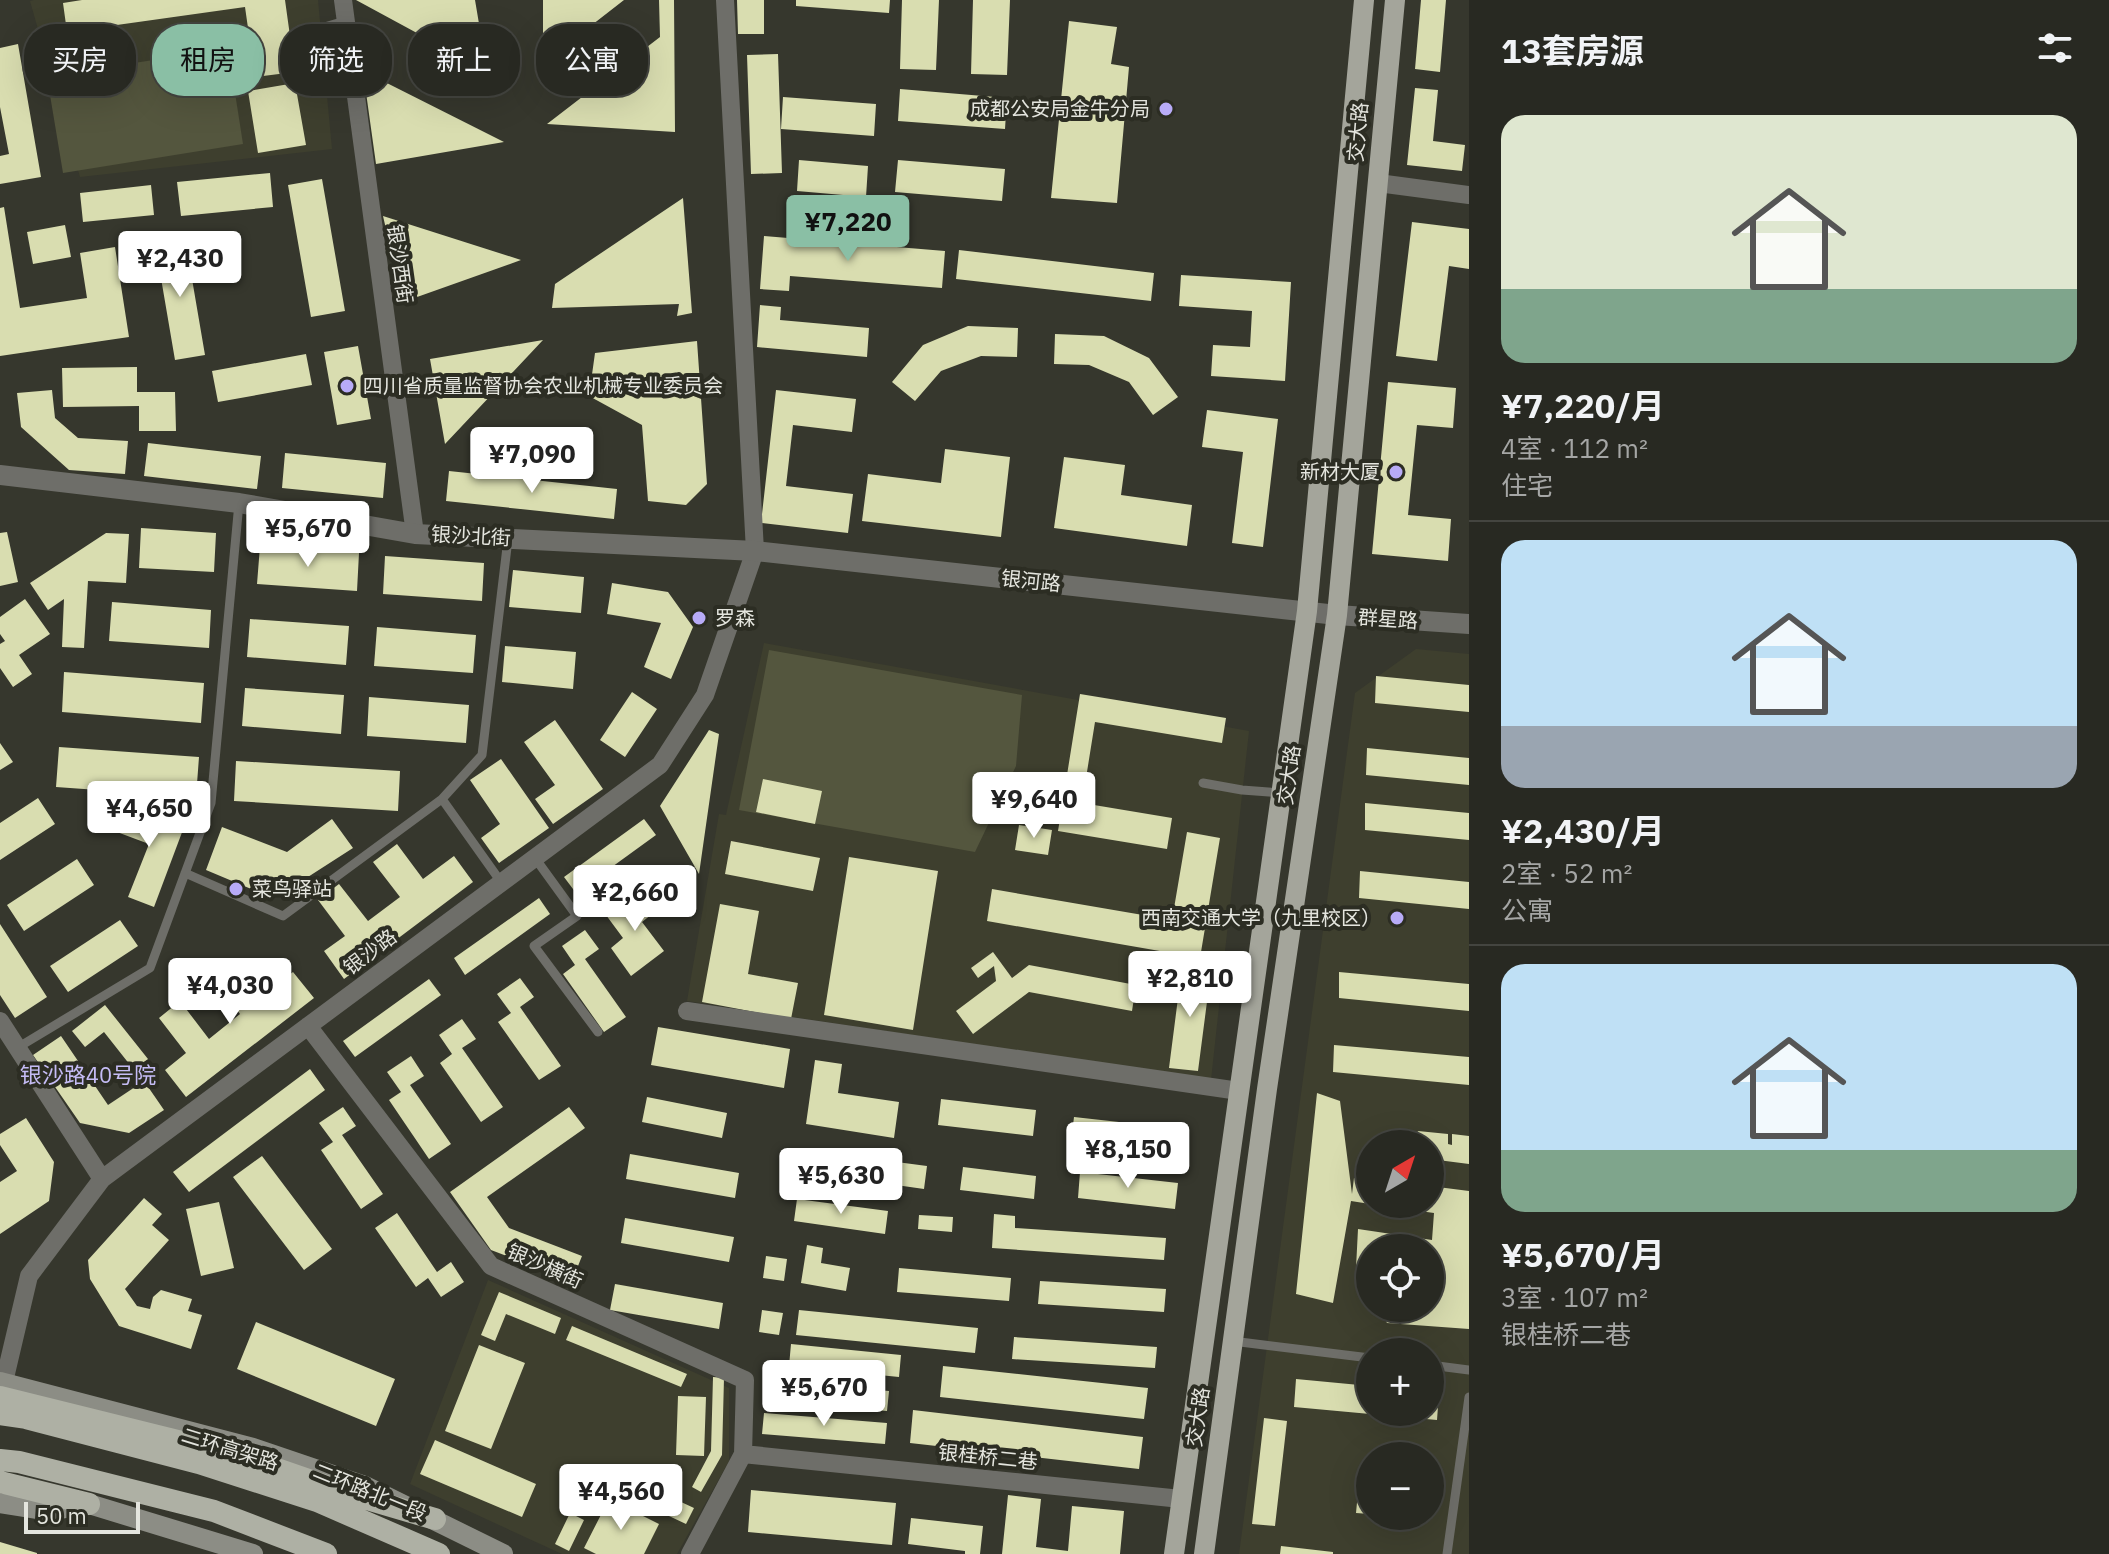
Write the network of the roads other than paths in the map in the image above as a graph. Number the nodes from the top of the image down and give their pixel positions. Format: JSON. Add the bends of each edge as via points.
{"nodes":[{"id":1,"x":343,"y":0,"type":"edge"},
{"id":2,"x":725,"y":0,"type":"edge"},
{"id":3,"x":1364,"y":0,"type":"edge"},
{"id":4,"x":1395,"y":0,"type":"edge"},
{"id":5,"x":345,"y":21,"type":"junction"},
{"id":6,"x":335,"y":24,"type":"edge"},
{"id":7,"x":1378,"y":183,"type":"junction"},
{"id":8,"x":1469,"y":195,"type":"edge"},
{"id":9,"x":0,"y":475,"type":"edge"},
{"id":10,"x":239,"y":503,"type":"junction"},
{"id":11,"x":415,"y":534,"type":"junction"},
{"id":12,"x":508,"y":538,"type":"junction"},
{"id":13,"x":755,"y":551,"type":"junction"},
{"id":14,"x":1307,"y":611,"type":"junction"},
{"id":15,"x":1337,"y":615,"type":"junction"},
{"id":16,"x":1469,"y":624,"type":"edge"},
{"id":17,"x":1203,"y":783,"type":"dead end"},
{"id":18,"x":1281,"y":793,"type":"junction"},
{"id":19,"x":442,"y":799,"type":"junction"},
{"id":20,"x":535,"y":858,"type":"junction"},
{"id":21,"x":185,"y":873,"type":"junction"},
{"id":22,"x":501,"y":882,"type":"junction"},
{"id":23,"x":687,"y":1011,"type":"dead end"},
{"id":24,"x":0,"y":1021,"type":"edge"},
{"id":25,"x":308,"y":1026,"type":"junction"},
{"id":26,"x":598,"y":1032,"type":"dead end"},
{"id":27,"x":17,"y":1048,"type":"junction"},
{"id":28,"x":1239,"y":1091,"type":"junction"},
{"id":29,"x":102,"y":1179,"type":"junction"},
{"id":30,"x":1232,"y":1341,"type":"junction"},
{"id":31,"x":1356,"y":1356,"type":"edge"},
{"id":32,"x":1444,"y":1367,"type":"edge"},
{"id":33,"x":1469,"y":1370,"type":"edge"},
{"id":34,"x":1,"y":1387,"type":"edge"},
{"id":35,"x":1469,"y":1397,"type":"edge"},
{"id":36,"x":0,"y":1414,"type":"edge"},
{"id":37,"x":743,"y":1454,"type":"junction"},
{"id":38,"x":0,"y":1460,"type":"edge"},
{"id":39,"x":0,"y":1482,"type":"edge"},
{"id":40,"x":1181,"y":1499,"type":"junction"},
{"id":41,"x":0,"y":1503,"type":"edge"},
{"id":42,"x":89,"y":1504,"type":"junction"},
{"id":43,"x":435,"y":1519,"type":"junction"},
{"id":44,"x":253,"y":1554,"type":"edge"},
{"id":45,"x":326,"y":1554,"type":"edge"},
{"id":46,"x":439,"y":1554,"type":"edge"},
{"id":47,"x":503,"y":1554,"type":"edge"},
{"id":48,"x":690,"y":1554,"type":"edge"},
{"id":49,"x":1174,"y":1554,"type":"edge"},
{"id":50,"x":1204,"y":1554,"type":"edge"},
{"id":51,"x":1447,"y":1554,"type":"edge"}],
"edges":[{"from":1,"to":5,"type":"street","name":"银沙西街"},
{"from":2,"to":13,"type":"street"},
{"from":3,"to":14,"type":"main road","name":"交大路"},
{"from":4,"to":7,"type":"main road","name":"交大路"},
{"from":5,"to":6,"type":"lane"},
{"from":5,"to":11,"type":"street","name":"银沙西街"},
{"from":7,"to":8,"type":"street"},
{"from":7,"to":15,"type":"main road","name":"交大路"},
{"from":9,"to":10,"type":"street","name":"银沙北街"},
{"from":10,"to":11,"type":"street","name":"银沙北街"},
{"from":10,"to":21,"type":"lane","via":[[211,803]]},
{"from":11,"to":12,"type":"street","name":"银沙北街"},
{"from":12,"to":13,"type":"street","name":"银沙北街"},
{"from":12,"to":19,"type":"lane","via":[[482,755]]},
{"from":13,"to":14,"type":"street","name":"银河路"},
{"from":13,"to":20,"type":"street","name":"银沙路","via":[[705,695],[660,765]]},
{"from":14,"to":15,"type":"street","name":"群星路"},
{"from":14,"to":18,"type":"main road","name":"交大路"},
{"from":15,"to":16,"type":"street","name":"群星路"},
{"from":15,"to":30,"type":"main road","name":"交大路"},
{"from":17,"to":18,"type":"lane"},
{"from":18,"to":28,"type":"main road","name":"交大路"},
{"from":19,"to":21,"type":"lane","via":[[283,916]]},
{"from":19,"to":22,"type":"lane"},
{"from":20,"to":22,"type":"street","name":"银沙路"},
{"from":20,"to":26,"type":"lane","via":[[577,916],[534,946]]},
{"from":21,"to":27,"type":"lane","via":[[150,968]]},
{"from":22,"to":25,"type":"street","name":"银沙路"},
{"from":23,"to":28,"type":"street"},
{"from":24,"to":27,"type":"street"},
{"from":25,"to":29,"type":"street","name":"银沙路"},
{"from":25,"to":37,"type":"street","name":"银沙横街","via":[[491,1266],[745,1380]]},
{"from":27,"to":29,"type":"street"},
{"from":28,"to":40,"type":"main road","name":"交大路"},
{"from":29,"to":34,"type":"street","name":"银沙路","via":[[29,1276]]},
{"from":30,"to":31,"type":"lane"},
{"from":30,"to":50,"type":"main road","name":"交大路"},
{"from":32,"to":33,"type":"lane"},
{"from":34,"to":43,"type":"highway"},
{"from":34,"to":43,"type":"main road","name":"二环路北一段","via":[[253,1448],[365,1486]]},
{"from":35,"to":51,"type":"lane"},
{"from":36,"to":46,"type":"highway","name":"二环高架路","via":[[199,1463],[317,1501]]},
{"from":37,"to":40,"type":"street","name":"银桂桥二巷"},
{"from":37,"to":48,"type":"street"},
{"from":38,"to":45,"type":"highway","via":[[214,1511]]},
{"from":39,"to":42,"type":"highway"},
{"from":40,"to":49,"type":"main road","name":"交大路"},
{"from":41,"to":42,"type":"main road","via":[[49,1511]]},
{"from":42,"to":44,"type":"main road"},
{"from":43,"to":47,"type":"main road","name":"二环路北一段"}]}
